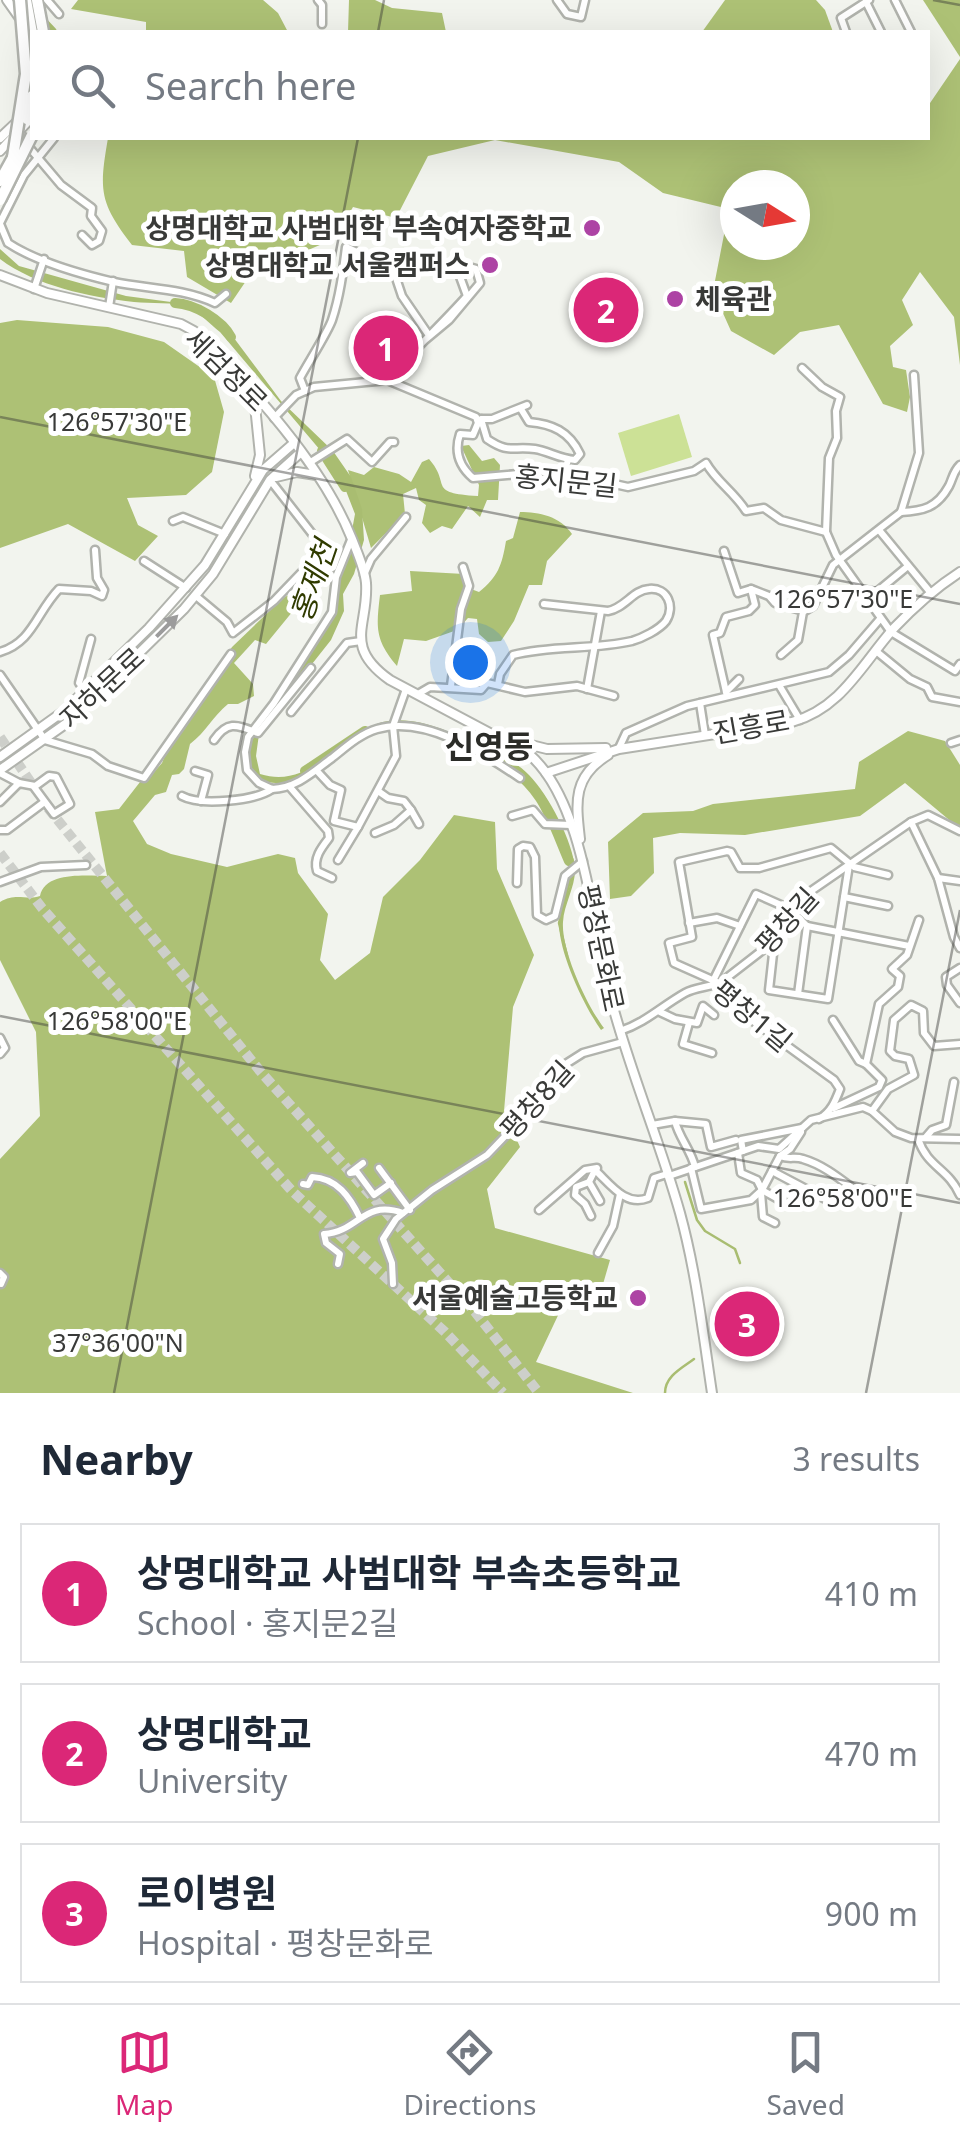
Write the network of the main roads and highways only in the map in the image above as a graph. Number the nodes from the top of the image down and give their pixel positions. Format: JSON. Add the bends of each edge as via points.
{"nodes":[{"id":1,"x":8,"y":0,"type":"edge"},
{"id":2,"x":23,"y":0,"type":"edge"},
{"id":3,"x":37,"y":0,"type":"edge"},
{"id":4,"x":31,"y":30,"type":"edge"},
{"id":5,"x":42,"y":30,"type":"edge"},
{"id":6,"x":30,"y":31,"type":"edge"},
{"id":7,"x":30,"y":103,"type":"edge"},
{"id":8,"x":30,"y":110,"type":"edge"},
{"id":9,"x":30,"y":120,"type":"edge"},
{"id":10,"x":0,"y":138,"type":"edge"},
{"id":11,"x":30,"y":139,"type":"edge"},
{"id":12,"x":0,"y":151,"type":"edge"},
{"id":13,"x":14,"y":157,"type":"junction"},
{"id":14,"x":0,"y":181,"type":"edge"},
{"id":15,"x":0,"y":200,"type":"edge"},
{"id":16,"x":0,"y":275,"type":"edge"},
{"id":17,"x":254,"y":396,"type":"junction"},
{"id":18,"x":278,"y":415,"type":"junction"},
{"id":19,"x":257,"y":427,"type":"junction"},
{"id":20,"x":294,"y":443,"type":"junction"},
{"id":21,"x":300,"y":453,"type":"junction"},
{"id":22,"x":320,"y":476,"type":"junction"},
{"id":23,"x":270,"y":480,"type":"junction"},
{"id":24,"x":249,"y":493,"type":"junction"},
{"id":25,"x":960,"y":572,"type":"edge"},
{"id":26,"x":493,"y":735,"type":"junction"},
{"id":27,"x":619,"y":749,"type":"junction"},
{"id":28,"x":0,"y":757,"type":"edge"},
{"id":29,"x":0,"y":772,"type":"edge"},
{"id":30,"x":546,"y":774,"type":"junction"},
{"id":31,"x":577,"y":865,"type":"junction"},
{"id":32,"x":712,"y":1393,"type":"edge"}],
"edges":[{"from":1,"to":6,"type":"main road"},
{"from":2,"to":4,"type":"highway"},
{"from":2,"to":13,"type":"highway","bridge":true,"via":[[26,74]]},
{"from":3,"to":5,"type":"highway"},
{"from":7,"to":13,"type":"highway","bridge":true},
{"from":8,"to":10,"type":"main road"},
{"from":9,"to":12,"type":"main road"},
{"from":11,"to":15,"type":"highway","bridge":true},
{"from":13,"to":14,"type":"highway","bridge":true},
{"from":16,"to":17,"type":"main road","name":"세검정로","via":[[188,327]]},
{"from":17,"to":18,"type":"main road","name":"세검정로"},
{"from":17,"to":19,"type":"main road"},
{"from":18,"to":19,"type":"main road"},
{"from":18,"to":20,"type":"main road","name":"세검정로"},
{"from":19,"to":24,"type":"main road","via":[[259,465]]},
{"from":20,"to":21,"type":"main road","name":"세검정로"},
{"from":20,"to":24,"type":"main road","name":"자하문로"},
{"from":21,"to":22,"type":"main road","name":"세검정로"},
{"from":21,"to":23,"type":"main road","name":"자하문로"},
{"from":22,"to":23,"type":"main road","via":[[298,472]]},
{"from":22,"to":26,"type":"main road","name":"세검정로","via":[[363,572],[360,623],[373,665]]},
{"from":29,"to":23,"type":"main road","name":"자하문로","one_way":true,"via":[[94,700],[196,596]]},
{"from":24,"to":28,"type":"main road","name":"자하문로","via":[[186,588],[86,690]]},
{"from":25,"to":27,"type":"main road","name":"진흥로","via":[[930,592],[850,686],[800,720]]},
{"from":26,"to":27,"type":"main road","via":[[547,749]]},
{"from":26,"to":30,"type":"main road","via":[[529,754]]},
{"from":27,"to":30,"type":"main road","name":"진흥로"},
{"from":27,"to":31,"type":"main road","via":[[586,775],[576,796]]},
{"from":30,"to":31,"type":"main road","name":"평창문화로","via":[[571,825]]},
{"from":31,"to":32,"type":"main road","name":"평창문화로","via":[[623,1042],[681,1218]]}]}
